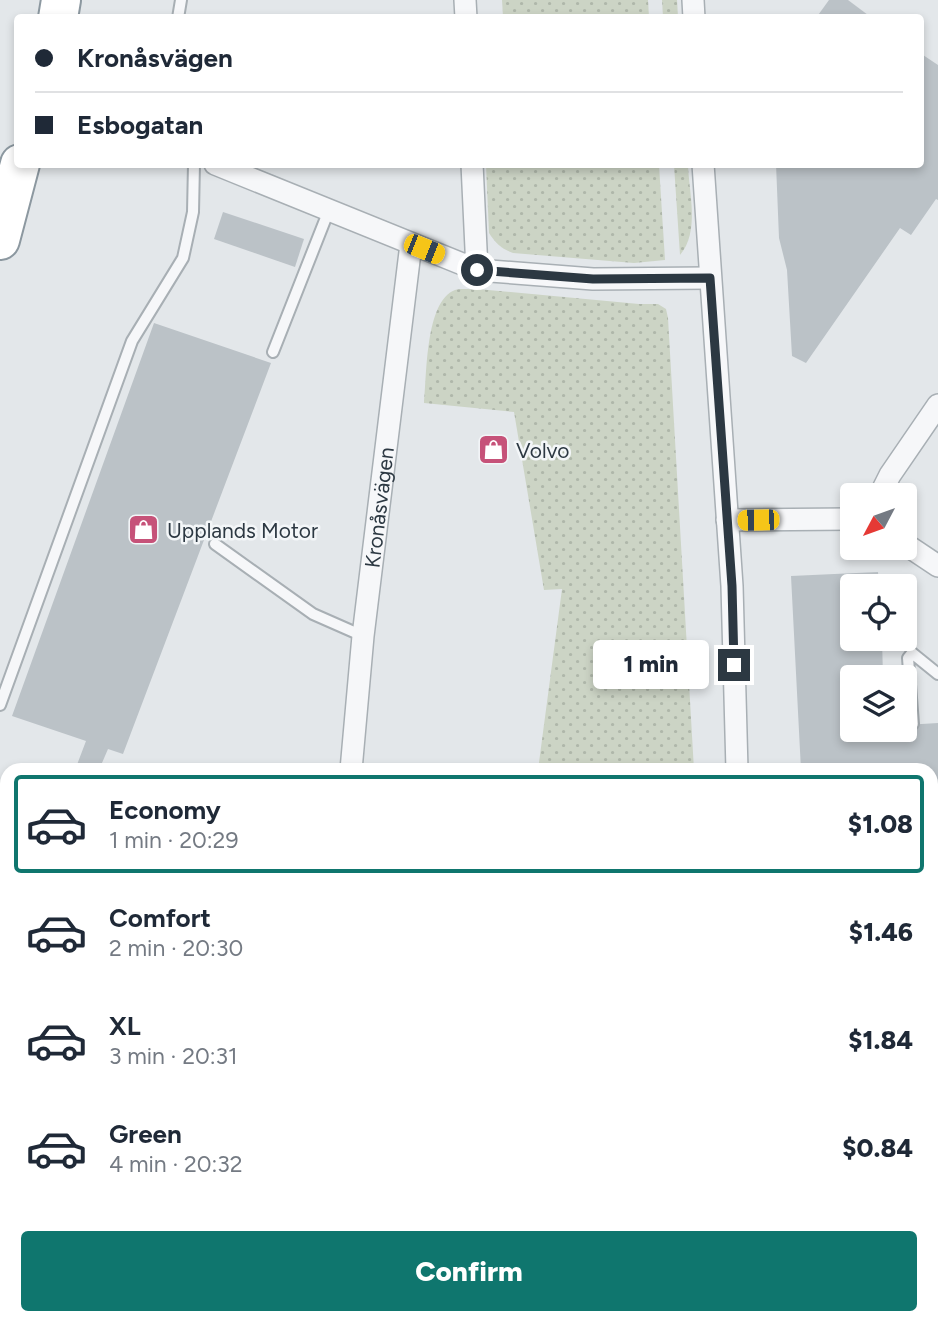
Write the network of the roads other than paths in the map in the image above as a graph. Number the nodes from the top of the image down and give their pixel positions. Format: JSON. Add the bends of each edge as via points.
{"nodes":[{"id":1,"x":19,"y":168,"type":"edge"},
{"id":2,"x":194,"y":168,"type":"edge"},
{"id":3,"x":225,"y":168,"type":"edge"},
{"id":4,"x":472,"y":168,"type":"edge"},
{"id":5,"x":703,"y":168,"type":"edge"},
{"id":6,"x":329,"y":210,"type":"junction"},
{"id":7,"x":0,"y":240,"type":"edge"},
{"id":8,"x":411,"y":244,"type":"junction"},
{"id":9,"x":477,"y":270,"type":"junction"},
{"id":10,"x":710,"y":278,"type":"junction"},
{"id":11,"x":273,"y":352,"type":"dead end"},
{"id":12,"x":938,"y":405,"type":"edge"},
{"id":13,"x":886,"y":483,"type":"edge"},
{"id":14,"x":840,"y":519,"type":"edge"},
{"id":15,"x":727,"y":520,"type":"junction"},
{"id":16,"x":215,"y":544,"type":"dead end"},
{"id":17,"x":917,"y":552,"type":"edge"},
{"id":18,"x":938,"y":566,"type":"edge"},
{"id":19,"x":363,"y":636,"type":"junction"},
{"id":20,"x":909,"y":665,"type":"edge"},
{"id":21,"x":938,"y":674,"type":"edge"},
{"id":22,"x":0,"y":705,"type":"edge"},
{"id":23,"x":352,"y":763,"type":"edge"},
{"id":24,"x":737,"y":763,"type":"edge"}],
"edges":[{"from":1,"to":7,"type":"highway"},
{"from":2,"to":22,"type":"lane","via":[[193,212],[183,258],[132,341]]},
{"from":3,"to":6,"type":"street"},
{"from":4,"to":9,"type":"street"},
{"from":5,"to":10,"type":"street"},
{"from":6,"to":8,"type":"street"},
{"from":6,"to":11,"type":"lane"},
{"from":8,"to":9,"type":"street"},
{"from":8,"to":19,"type":"street","name":"Kronåsvägen"},
{"from":9,"to":10,"type":"street","via":[[593,279]]},
{"from":10,"to":15,"type":"street"},
{"from":12,"to":13,"type":"street"},
{"from":14,"to":15,"type":"street"},
{"from":15,"to":24,"type":"street"},
{"from":16,"to":19,"type":"lane","via":[[313,614]]},
{"from":17,"to":18,"type":"street"},
{"from":19,"to":23,"type":"street","name":"Kronåsvägen"},
{"from":20,"to":21,"type":"lane","via":[[912,653]]}]}
